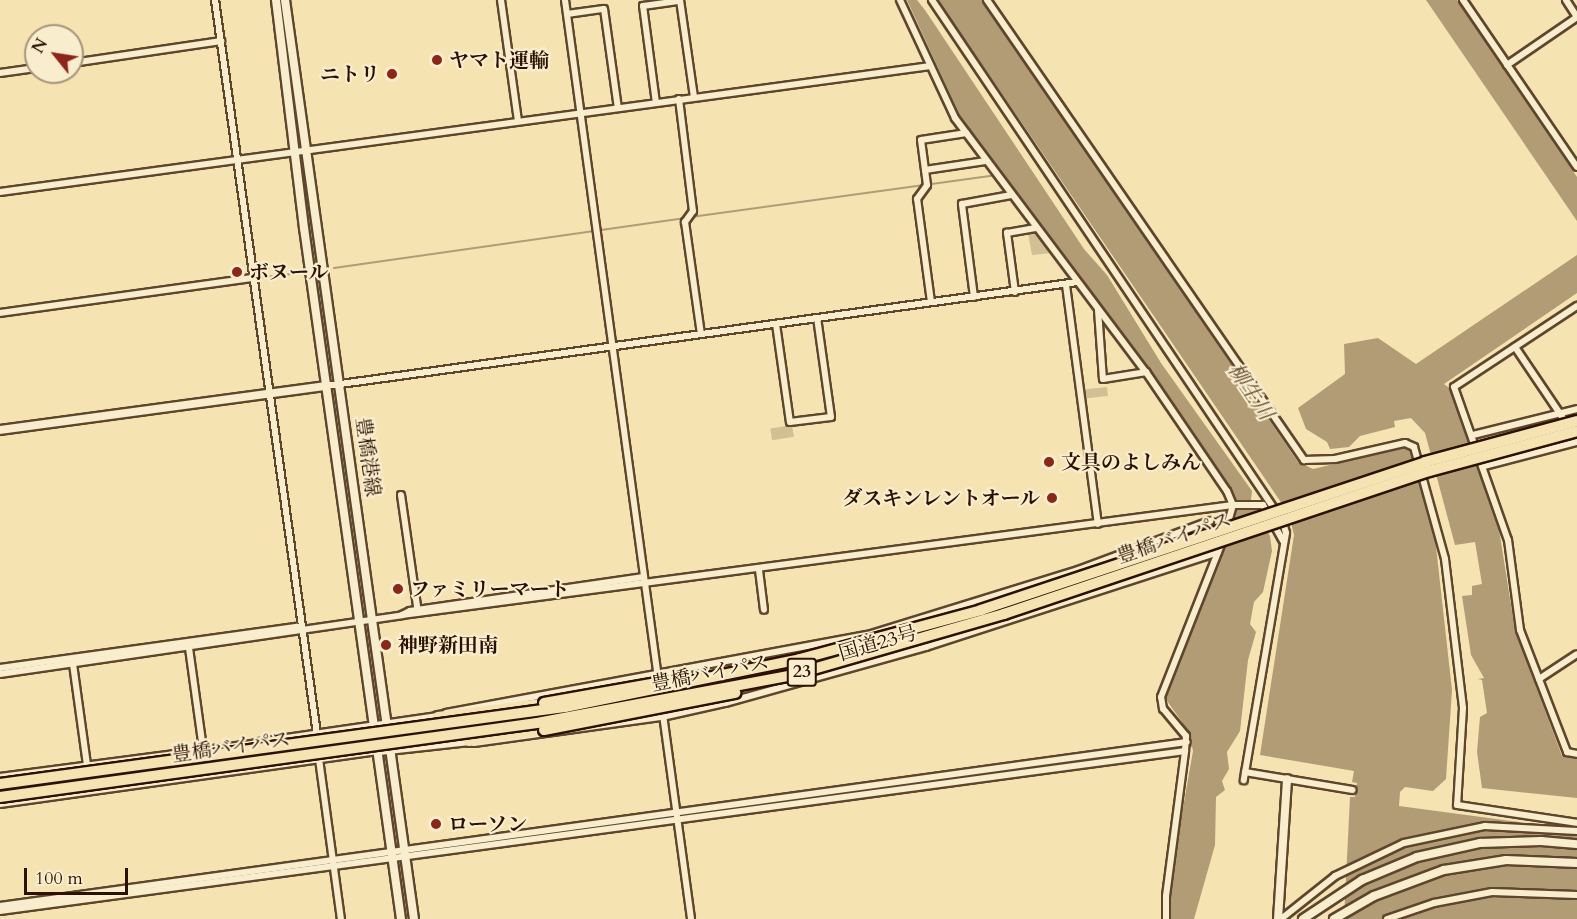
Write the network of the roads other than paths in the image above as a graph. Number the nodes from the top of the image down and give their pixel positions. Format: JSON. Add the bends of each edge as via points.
{"nodes":[{"id":1,"x":215,"y":0,"type":"edge"},
{"id":2,"x":276,"y":0,"type":"edge"},
{"id":3,"x":285,"y":0,"type":"edge"},
{"id":4,"x":501,"y":0,"type":"edge"},
{"id":5,"x":565,"y":0,"type":"edge"},
{"id":6,"x":680,"y":0,"type":"edge"},
{"id":7,"x":900,"y":0,"type":"edge"},
{"id":8,"x":932,"y":0,"type":"edge"},
{"id":9,"x":987,"y":0,"type":"edge"},
{"id":10,"x":1463,"y":0,"type":"edge"},
{"id":11,"x":1566,"y":0,"type":"edge"},
{"id":12,"x":567,"y":14,"type":"junction"},
{"id":13,"x":1577,"y":17,"type":"edge"},
{"id":14,"x":220,"y":41,"type":"junction"},
{"id":15,"x":84,"y":61,"type":"edge"},
{"id":16,"x":1507,"y":65,"type":"junction"},
{"id":17,"x":930,"y":66,"type":"junction"},
{"id":18,"x":24,"y":70,"type":"edge"},
{"id":19,"x":0,"y":73,"type":"edge"},
{"id":20,"x":694,"y":97,"type":"junction"},
{"id":21,"x":679,"y":99,"type":"junction"},
{"id":22,"x":656,"y":103,"type":"junction"},
{"id":23,"x":618,"y":108,"type":"junction"},
{"id":24,"x":580,"y":112,"type":"junction"},
{"id":25,"x":518,"y":121,"type":"junction"},
{"id":26,"x":966,"y":133,"type":"junction"},
{"id":27,"x":309,"y":150,"type":"junction"},
{"id":28,"x":294,"y":152,"type":"junction"},
{"id":29,"x":237,"y":160,"type":"junction"},
{"id":30,"x":986,"y":161,"type":"junction"},
{"id":31,"x":1577,"y":167,"type":"edge"},
{"id":32,"x":925,"y":170,"type":"junction"},
{"id":33,"x":0,"y":192,"type":"edge"},
{"id":34,"x":1011,"y":195,"type":"junction"},
{"id":35,"x":1036,"y":228,"type":"junction"},
{"id":36,"x":253,"y":278,"type":"junction"},
{"id":37,"x":1077,"y":282,"type":"junction"},
{"id":38,"x":1066,"y":285,"type":"junction"},
{"id":39,"x":1015,"y":292,"type":"junction"},
{"id":40,"x":974,"y":297,"type":"junction"},
{"id":41,"x":931,"y":302,"type":"junction"},
{"id":42,"x":1577,"y":306,"type":"edge"},
{"id":43,"x":1098,"y":310,"type":"junction"},
{"id":44,"x":0,"y":313,"type":"edge"},
{"id":45,"x":817,"y":318,"type":"junction"},
{"id":46,"x":776,"y":324,"type":"junction"},
{"id":47,"x":701,"y":334,"type":"junction"},
{"id":48,"x":613,"y":346,"type":"junction"},
{"id":49,"x":1515,"y":347,"type":"junction"},
{"id":50,"x":1146,"y":372,"type":"junction"},
{"id":51,"x":341,"y":383,"type":"junction"},
{"id":52,"x":326,"y":386,"type":"junction"},
{"id":53,"x":269,"y":393,"type":"junction"},
{"id":54,"x":1577,"y":409,"type":"edge"},
{"id":55,"x":1558,"y":412,"type":"junction"},
{"id":56,"x":1577,"y":421,"type":"edge"},
{"id":57,"x":0,"y":430,"type":"edge"},
{"id":58,"x":1577,"y":431,"type":"edge"},
{"id":59,"x":1473,"y":435,"type":"junction"},
{"id":60,"x":1577,"y":440,"type":"edge"},
{"id":61,"x":1484,"y":466,"type":"junction"},
{"id":62,"x":401,"y":495,"type":"dead end"},
{"id":63,"x":1233,"y":505,"type":"junction"},
{"id":64,"x":1208,"y":509,"type":"junction"},
{"id":65,"x":1210,"y":521,"type":"junction"},
{"id":66,"x":1097,"y":524,"type":"junction"},
{"id":67,"x":1283,"y":541,"type":"junction"},
{"id":68,"x":1218,"y":552,"type":"junction"},
{"id":69,"x":759,"y":570,"type":"junction"},
{"id":70,"x":644,"y":578,"type":"junction"},
{"id":71,"x":622,"y":585,"type":"junction"},
{"id":72,"x":1034,"y":585,"type":"junction"},
{"id":73,"x":645,"y":586,"type":"junction"},
{"id":74,"x":1042,"y":608,"type":"junction"},
{"id":75,"x":764,"y":610,"type":"dead end"},
{"id":76,"x":418,"y":612,"type":"junction"},
{"id":77,"x":374,"y":620,"type":"junction"},
{"id":78,"x":358,"y":622,"type":"junction"},
{"id":79,"x":301,"y":630,"type":"junction"},
{"id":80,"x":850,"y":639,"type":"junction"},
{"id":81,"x":186,"y":646,"type":"junction"},
{"id":82,"x":1577,"y":654,"type":"edge"},
{"id":83,"x":71,"y":662,"type":"junction"},
{"id":84,"x":858,"y":665,"type":"junction"},
{"id":85,"x":32,"y":666,"type":"junction"},
{"id":86,"x":761,"y":667,"type":"junction"},
{"id":87,"x":0,"y":668,"type":"edge"},
{"id":88,"x":0,"y":674,"type":"edge"},
{"id":89,"x":789,"y":675,"type":"junction"},
{"id":90,"x":657,"y":676,"type":"junction"},
{"id":91,"x":1539,"y":679,"type":"junction"},
{"id":92,"x":438,"y":717,"type":"junction"},
{"id":93,"x":662,"y":717,"type":"junction"},
{"id":94,"x":388,"y":723,"type":"junction"},
{"id":95,"x":375,"y":725,"type":"junction"},
{"id":96,"x":317,"y":734,"type":"junction"},
{"id":97,"x":469,"y":741,"type":"junction"},
{"id":98,"x":260,"y":743,"type":"junction"},
{"id":99,"x":1186,"y":746,"type":"junction"},
{"id":100,"x":203,"y":749,"type":"junction"},
{"id":101,"x":391,"y":750,"type":"junction"},
{"id":102,"x":379,"y":751,"type":"junction"},
{"id":103,"x":1116,"y":752,"type":"junction"},
{"id":104,"x":1577,"y":754,"type":"edge"},
{"id":105,"x":319,"y":759,"type":"junction"},
{"id":106,"x":1068,"y":759,"type":"junction"},
{"id":107,"x":1117,"y":760,"type":"junction"},
{"id":108,"x":1035,"y":763,"type":"junction"},
{"id":109,"x":87,"y":765,"type":"junction"},
{"id":110,"x":1069,"y":766,"type":"junction"},
{"id":111,"x":262,"y":767,"type":"junction"},
{"id":112,"x":1036,"y":771,"type":"junction"},
{"id":113,"x":1245,"y":772,"type":"junction"},
{"id":114,"x":0,"y":777,"type":"edge"},
{"id":115,"x":930,"y":778,"type":"junction"},
{"id":116,"x":1287,"y":779,"type":"junction"},
{"id":117,"x":1244,"y":780,"type":"dead end"},
{"id":118,"x":0,"y":784,"type":"edge"},
{"id":119,"x":906,"y":785,"type":"junction"},
{"id":120,"x":931,"y":785,"type":"junction"},
{"id":121,"x":840,"y":790,"type":"junction"},
{"id":122,"x":1352,"y":790,"type":"dead end"},
{"id":123,"x":0,"y":797,"type":"edge"},
{"id":124,"x":777,"y":798,"type":"junction"},
{"id":125,"x":841,"y":798,"type":"junction"},
{"id":126,"x":0,"y":804,"type":"edge"},
{"id":127,"x":778,"y":806,"type":"junction"},
{"id":128,"x":675,"y":812,"type":"junction"},
{"id":129,"x":676,"y":820,"type":"junction"},
{"id":130,"x":1577,"y":823,"type":"edge"},
{"id":131,"x":1577,"y":831,"type":"edge"},
{"id":132,"x":1577,"y":844,"type":"edge"},
{"id":133,"x":405,"y":853,"type":"junction"},
{"id":134,"x":392,"y":854,"type":"junction"},
{"id":135,"x":333,"y":858,"type":"junction"},
{"id":136,"x":1577,"y":863,"type":"edge"},
{"id":137,"x":334,"y":866,"type":"junction"},
{"id":138,"x":284,"y":869,"type":"junction"},
{"id":139,"x":1577,"y":895,"type":"edge"},
{"id":140,"x":62,"y":900,"type":"junction"},
{"id":141,"x":0,"y":906,"type":"edge"},
{"id":142,"x":0,"y":912,"type":"edge"},
{"id":143,"x":341,"y":919,"type":"edge"},
{"id":144,"x":401,"y":919,"type":"edge"},
{"id":145,"x":414,"y":919,"type":"edge"},
{"id":146,"x":691,"y":919,"type":"edge"},
{"id":147,"x":1166,"y":919,"type":"edge"},
{"id":148,"x":1280,"y":919,"type":"edge"},
{"id":149,"x":1303,"y":919,"type":"edge"},
{"id":150,"x":1334,"y":919,"type":"edge"},
{"id":151,"x":1388,"y":919,"type":"edge"}],
"edges":[{"from":1,"to":14,"type":"street"},
{"from":2,"to":28,"type":"main road","name":"豊橋港線"},
{"from":3,"to":27,"type":"main road","name":"豊橋港線"},
{"from":4,"to":25,"type":"street"},
{"from":5,"to":12,"type":"street"},
{"from":6,"to":20,"type":"street"},
{"from":6,"to":22,"type":"street","via":[[643,6]]},
{"from":7,"to":17,"type":"street"},
{"from":8,"to":67,"type":"street","via":[[1251,470],[1281,518],[1286,533]]},
{"from":9,"to":130,"type":"street","via":[[1304,460],[1342,457],[1405,442],[1414,447],[1439,529],[1463,708],[1457,805]]},
{"from":10,"to":16,"type":"street"},
{"from":11,"to":13,"type":"street"},
{"from":12,"to":23,"type":"street","via":[[604,9]]},
{"from":12,"to":24,"type":"street"},
{"from":13,"to":16,"type":"street"},
{"from":14,"to":15,"type":"street"},
{"from":14,"to":29,"type":"street"},
{"from":16,"to":31,"type":"street"},
{"from":17,"to":20,"type":"street"},
{"from":17,"to":26,"type":"street"},
{"from":18,"to":19,"type":"street"},
{"from":20,"to":21,"type":"street"},
{"from":21,"to":22,"type":"street"},
{"from":21,"to":47,"type":"street","via":[[693,211],[685,222]]},
{"from":22,"to":23,"type":"street"},
{"from":23,"to":24,"type":"street"},
{"from":24,"to":25,"type":"street"},
{"from":24,"to":48,"type":"street"},
{"from":25,"to":27,"type":"street"},
{"from":26,"to":30,"type":"street"},
{"from":26,"to":32,"type":"street","via":[[921,140]]},
{"from":27,"to":28,"type":"street"},
{"from":27,"to":51,"type":"main road","name":"豊橋港線"},
{"from":28,"to":29,"type":"street"},
{"from":28,"to":52,"type":"main road","name":"豊橋港線"},
{"from":29,"to":33,"type":"street"},
{"from":29,"to":36,"type":"street"},
{"from":30,"to":32,"type":"street"},
{"from":30,"to":34,"type":"street"},
{"from":32,"to":41,"type":"street","via":[[926,185],[917,199]]},
{"from":34,"to":35,"type":"street"},
{"from":34,"to":40,"type":"street","via":[[962,204]]},
{"from":35,"to":37,"type":"street"},
{"from":35,"to":39,"type":"street","via":[[1007,233]]},
{"from":36,"to":44,"type":"street"},
{"from":36,"to":53,"type":"street"},
{"from":37,"to":38,"type":"street"},
{"from":37,"to":43,"type":"street"},
{"from":38,"to":39,"type":"street"},
{"from":38,"to":66,"type":"street"},
{"from":39,"to":40,"type":"street"},
{"from":40,"to":41,"type":"street"},
{"from":41,"to":45,"type":"street"},
{"from":42,"to":49,"type":"street"},
{"from":43,"to":50,"type":"street"},
{"from":43,"to":50,"type":"street","via":[[1103,379]]},
{"from":45,"to":46,"type":"street"},
{"from":45,"to":46,"type":"street","via":[[831,417],[790,422]]},
{"from":46,"to":47,"type":"street"},
{"from":47,"to":48,"type":"street"},
{"from":48,"to":51,"type":"street"},
{"from":48,"to":70,"type":"street"},
{"from":49,"to":55,"type":"street"},
{"from":49,"to":59,"type":"street","via":[[1454,387]]},
{"from":50,"to":63,"type":"street"},
{"from":51,"to":52,"type":"street"},
{"from":51,"to":77,"type":"main road","name":"豊橋港線"},
{"from":52,"to":53,"type":"street"},
{"from":52,"to":78,"type":"main road","name":"豊橋港線"},
{"from":53,"to":57,"type":"street"},
{"from":53,"to":79,"type":"street"},
{"from":54,"to":55,"type":"street"},
{"from":55,"to":59,"type":"street"},
{"from":55,"to":60,"type":"street"},
{"from":56,"to":86,"type":"highway","name":"豊橋バイパス","number":"23","bridge":true,"via":[[1435,458],[981,610]]},
{"from":58,"to":89,"type":"highway","name":"豊橋バイパス","number":"23","bridge":true,"via":[[1430,471],[993,617]]},
{"from":59,"to":61,"type":"street"},
{"from":60,"to":61,"type":"street"},
{"from":61,"to":91,"type":"street","via":[[1508,540],[1520,630]]},
{"from":62,"to":76,"type":"street"},
{"from":63,"to":64,"type":"street"},
{"from":63,"to":67,"type":"street","via":[[1258,503]]},
{"from":63,"to":68,"type":"street"},
{"from":64,"to":65,"type":"street"},
{"from":64,"to":66,"type":"street"},
{"from":65,"to":68,"type":"street"},
{"from":65,"to":72,"type":"street"},
{"from":66,"to":69,"type":"street"},
{"from":67,"to":113,"type":"street"},
{"from":68,"to":74,"type":"street","name":"国道23号","number":"23"},
{"from":68,"to":99,"type":"street","via":[[1161,697],[1162,709],[1183,732]]},
{"from":69,"to":73,"type":"street"},
{"from":69,"to":75,"type":"street"},
{"from":70,"to":71,"type":"street"},
{"from":70,"to":73,"type":"street"},
{"from":71,"to":73,"type":"street"},
{"from":71,"to":76,"type":"street"},
{"from":72,"to":74,"type":"street"},
{"from":72,"to":80,"type":"street"},
{"from":73,"to":90,"type":"street"},
{"from":74,"to":84,"type":"street","name":"国道23号","number":"23"},
{"from":76,"to":77,"type":"street"},
{"from":77,"to":78,"type":"street"},
{"from":77,"to":94,"type":"main road","name":"豊橋港線"},
{"from":78,"to":79,"type":"street"},
{"from":78,"to":95,"type":"main road","name":"豊橋港線"},
{"from":79,"to":81,"type":"street"},
{"from":79,"to":96,"type":"street"},
{"from":80,"to":84,"type":"street"},
{"from":80,"to":90,"type":"street"},
{"from":81,"to":83,"type":"street"},
{"from":81,"to":100,"type":"street"},
{"from":82,"to":91,"type":"street"},
{"from":83,"to":85,"type":"street"},
{"from":83,"to":109,"type":"street"},
{"from":84,"to":93,"type":"street","name":"国道23号","number":"23"},
{"from":85,"to":87,"type":"street"},
{"from":85,"to":88,"type":"street"},
{"from":86,"to":92,"type":"highway","number":"23","bridge":true},
{"from":86,"to":118,"type":"highway","name":"豊橋バイパス","number":"23","bridge":true,"via":[[565,707]]},
{"from":89,"to":97,"type":"highway","number":"23","bridge":true,"via":[[694,704]]},
{"from":89,"to":123,"type":"highway","name":"豊橋バイパス","number":"23","bridge":true,"via":[[537,723]]},
{"from":90,"to":92,"type":"street","via":[[467,706]]},
{"from":90,"to":93,"type":"street"},
{"from":91,"to":104,"type":"street","via":[[1567,752]]},
{"from":92,"to":94,"type":"street"},
{"from":93,"to":97,"type":"street","name":"国道23号","number":"23","via":[[489,744]]},
{"from":93,"to":128,"type":"street"},
{"from":94,"to":95,"type":"street"},
{"from":94,"to":101,"type":"main road","name":"豊橋港線"},
{"from":95,"to":96,"type":"street"},
{"from":95,"to":102,"type":"main road","name":"豊橋港線"},
{"from":96,"to":98,"type":"street"},
{"from":97,"to":101,"type":"street"},
{"from":98,"to":100,"type":"street"},
{"from":98,"to":111,"type":"street"},
{"from":99,"to":103,"type":"street"},
{"from":99,"to":107,"type":"street"},
{"from":99,"to":147,"type":"street"},
{"from":100,"to":109,"type":"street"},
{"from":101,"to":102,"type":"street"},
{"from":101,"to":133,"type":"main road","name":"豊橋港線"},
{"from":102,"to":105,"type":"street"},
{"from":102,"to":134,"type":"main road","name":"豊橋港線"},
{"from":103,"to":106,"type":"street"},
{"from":103,"to":107,"type":"street"},
{"from":105,"to":111,"type":"street"},
{"from":105,"to":135,"type":"street"},
{"from":106,"to":108,"type":"street"},
{"from":106,"to":110,"type":"street"},
{"from":107,"to":110,"type":"street"},
{"from":108,"to":112,"type":"street"},
{"from":108,"to":115,"type":"street"},
{"from":109,"to":114,"type":"street"},
{"from":110,"to":112,"type":"street"},
{"from":111,"to":126,"type":"street"},
{"from":112,"to":120,"type":"street"},
{"from":113,"to":116,"type":"street"},
{"from":113,"to":117,"type":"street"},
{"from":115,"to":119,"type":"street"},
{"from":115,"to":120,"type":"street"},
{"from":116,"to":122,"type":"street"},
{"from":116,"to":148,"type":"street"},
{"from":119,"to":120,"type":"street"},
{"from":119,"to":121,"type":"street"},
{"from":119,"to":125,"type":"street"},
{"from":121,"to":124,"type":"street"},
{"from":121,"to":125,"type":"street"},
{"from":124,"to":127,"type":"street"},
{"from":124,"to":128,"type":"street"},
{"from":125,"to":127,"type":"street"},
{"from":127,"to":129,"type":"street"},
{"from":128,"to":129,"type":"street"},
{"from":128,"to":133,"type":"street"},
{"from":129,"to":133,"type":"street"},
{"from":129,"to":146,"type":"street"},
{"from":131,"to":148,"type":"street","via":[[1485,826],[1404,843],[1335,876]]},
{"from":132,"to":149,"type":"street","via":[[1480,843],[1417,858],[1362,880]]},
{"from":133,"to":134,"type":"street"},
{"from":133,"to":145,"type":"main road","name":"豊橋港線"},
{"from":134,"to":135,"type":"street"},
{"from":134,"to":137,"type":"street"},
{"from":134,"to":144,"type":"main road","name":"豊橋港線"},
{"from":135,"to":137,"type":"street"},
{"from":135,"to":138,"type":"street"},
{"from":136,"to":150,"type":"street","via":[[1506,861],[1444,870],[1374,896]]},
{"from":137,"to":138,"type":"street"},
{"from":137,"to":143,"type":"street"},
{"from":138,"to":140,"type":"street"},
{"from":139,"to":151,"type":"street","via":[[1519,891],[1476,895],[1434,903]]},
{"from":140,"to":141,"type":"street"},
{"from":140,"to":142,"type":"street"}]}
